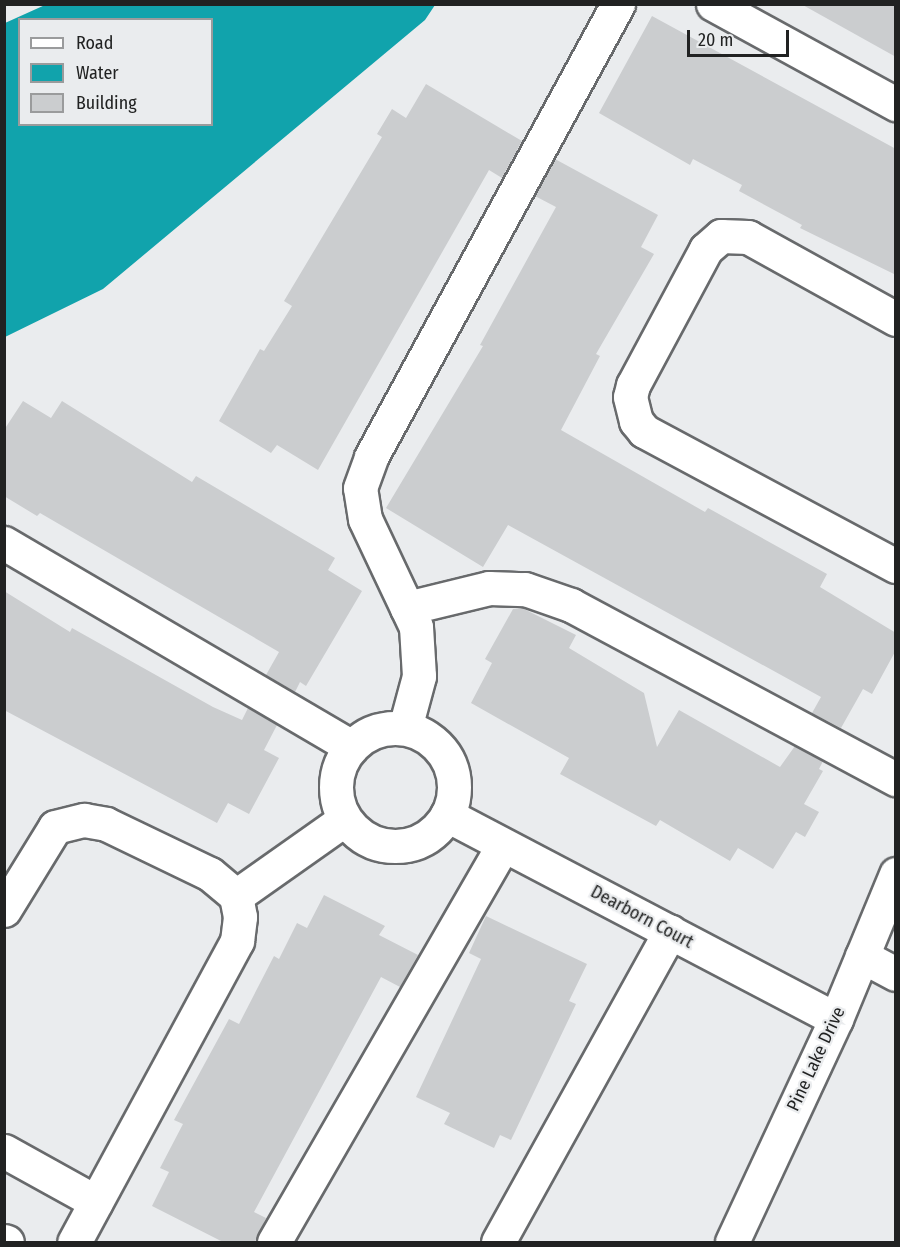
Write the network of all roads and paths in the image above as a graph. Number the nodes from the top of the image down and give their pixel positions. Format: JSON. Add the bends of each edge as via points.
{"nodes":[{"id":1,"x":618,"y":4,"type":"edge"},
{"id":2,"x":712,"y":4,"type":"edge"},
{"id":3,"x":896,"y":104,"type":"edge"},
{"id":4,"x":896,"y":319,"type":"edge"},
{"id":5,"x":4,"y":543,"type":"edge"},
{"id":6,"x":896,"y":566,"type":"edge"},
{"id":7,"x":407,"y":608,"type":"junction"},
{"id":8,"x":405,"y":728,"type":"junction"},
{"id":9,"x":352,"y":747,"type":"junction"},
{"id":10,"x":896,"y":779,"type":"edge"},
{"id":11,"x":447,"y":815,"type":"junction"},
{"id":12,"x":345,"y":819,"type":"junction"},
{"id":13,"x":503,"y":844,"type":"junction"},
{"id":14,"x":896,"y":874,"type":"edge"},
{"id":15,"x":236,"y":896,"type":"junction"},
{"id":16,"x":4,"y":910,"type":"edge"},
{"id":17,"x":670,"y":932,"type":"junction"},
{"id":18,"x":862,"y":956,"type":"junction"},
{"id":19,"x":896,"y":974,"type":"edge"},
{"id":20,"x":836,"y":1019,"type":"junction"},
{"id":21,"x":4,"y":1151,"type":"edge"},
{"id":22,"x":96,"y":1202,"type":"junction"},
{"id":23,"x":74,"y":1242,"type":"edge"},
{"id":24,"x":274,"y":1242,"type":"edge"},
{"id":25,"x":498,"y":1242,"type":"edge"},
{"id":26,"x":732,"y":1242,"type":"edge"}],
"edges":[{"from":1,"to":7,"type":"street","via":[[370,457],[360,488],[365,519]]},
{"from":2,"to":3,"type":"street"},
{"from":4,"to":6,"type":"street","via":[[748,237],[721,236],[706,249],[630,397],[636,421],[644,431]]},
{"from":5,"to":9,"type":"street"},
{"from":7,"to":8,"type":"street","via":[[416,627],[419,676]]},
{"from":7,"to":10,"type":"street","via":[[489,588],[525,589],[571,605]]},
{"from":8,"to":9,"type":"street","via":[[371,732]]},
{"from":8,"to":11,"type":"street","via":[[438,745],[448,761],[454,778]]},
{"from":9,"to":12,"type":"street","via":[[338,769],[335,786]]},
{"from":11,"to":12,"type":"street","via":[[422,840],[388,846],[356,832]]},
{"from":11,"to":13,"type":"street","name":"Dearborn Court"},
{"from":12,"to":15,"type":"street"},
{"from":13,"to":17,"type":"street","name":"Dearborn Court"},
{"from":13,"to":24,"type":"street"},
{"from":14,"to":18,"type":"street","name":"Pine Lake Drive"},
{"from":15,"to":16,"type":"street","via":[[210,874],[106,824],[84,820],[55,827]]},
{"from":15,"to":22,"type":"street","via":[[240,917],[237,941]]},
{"from":17,"to":20,"type":"street","name":"Dearborn Court"},
{"from":17,"to":25,"type":"street"},
{"from":18,"to":19,"type":"street"},
{"from":18,"to":20,"type":"street","name":"Pine Lake Drive"},
{"from":20,"to":26,"type":"street","name":"Pine Lake Drive"},
{"from":21,"to":22,"type":"street"},
{"from":22,"to":23,"type":"street"}]}
